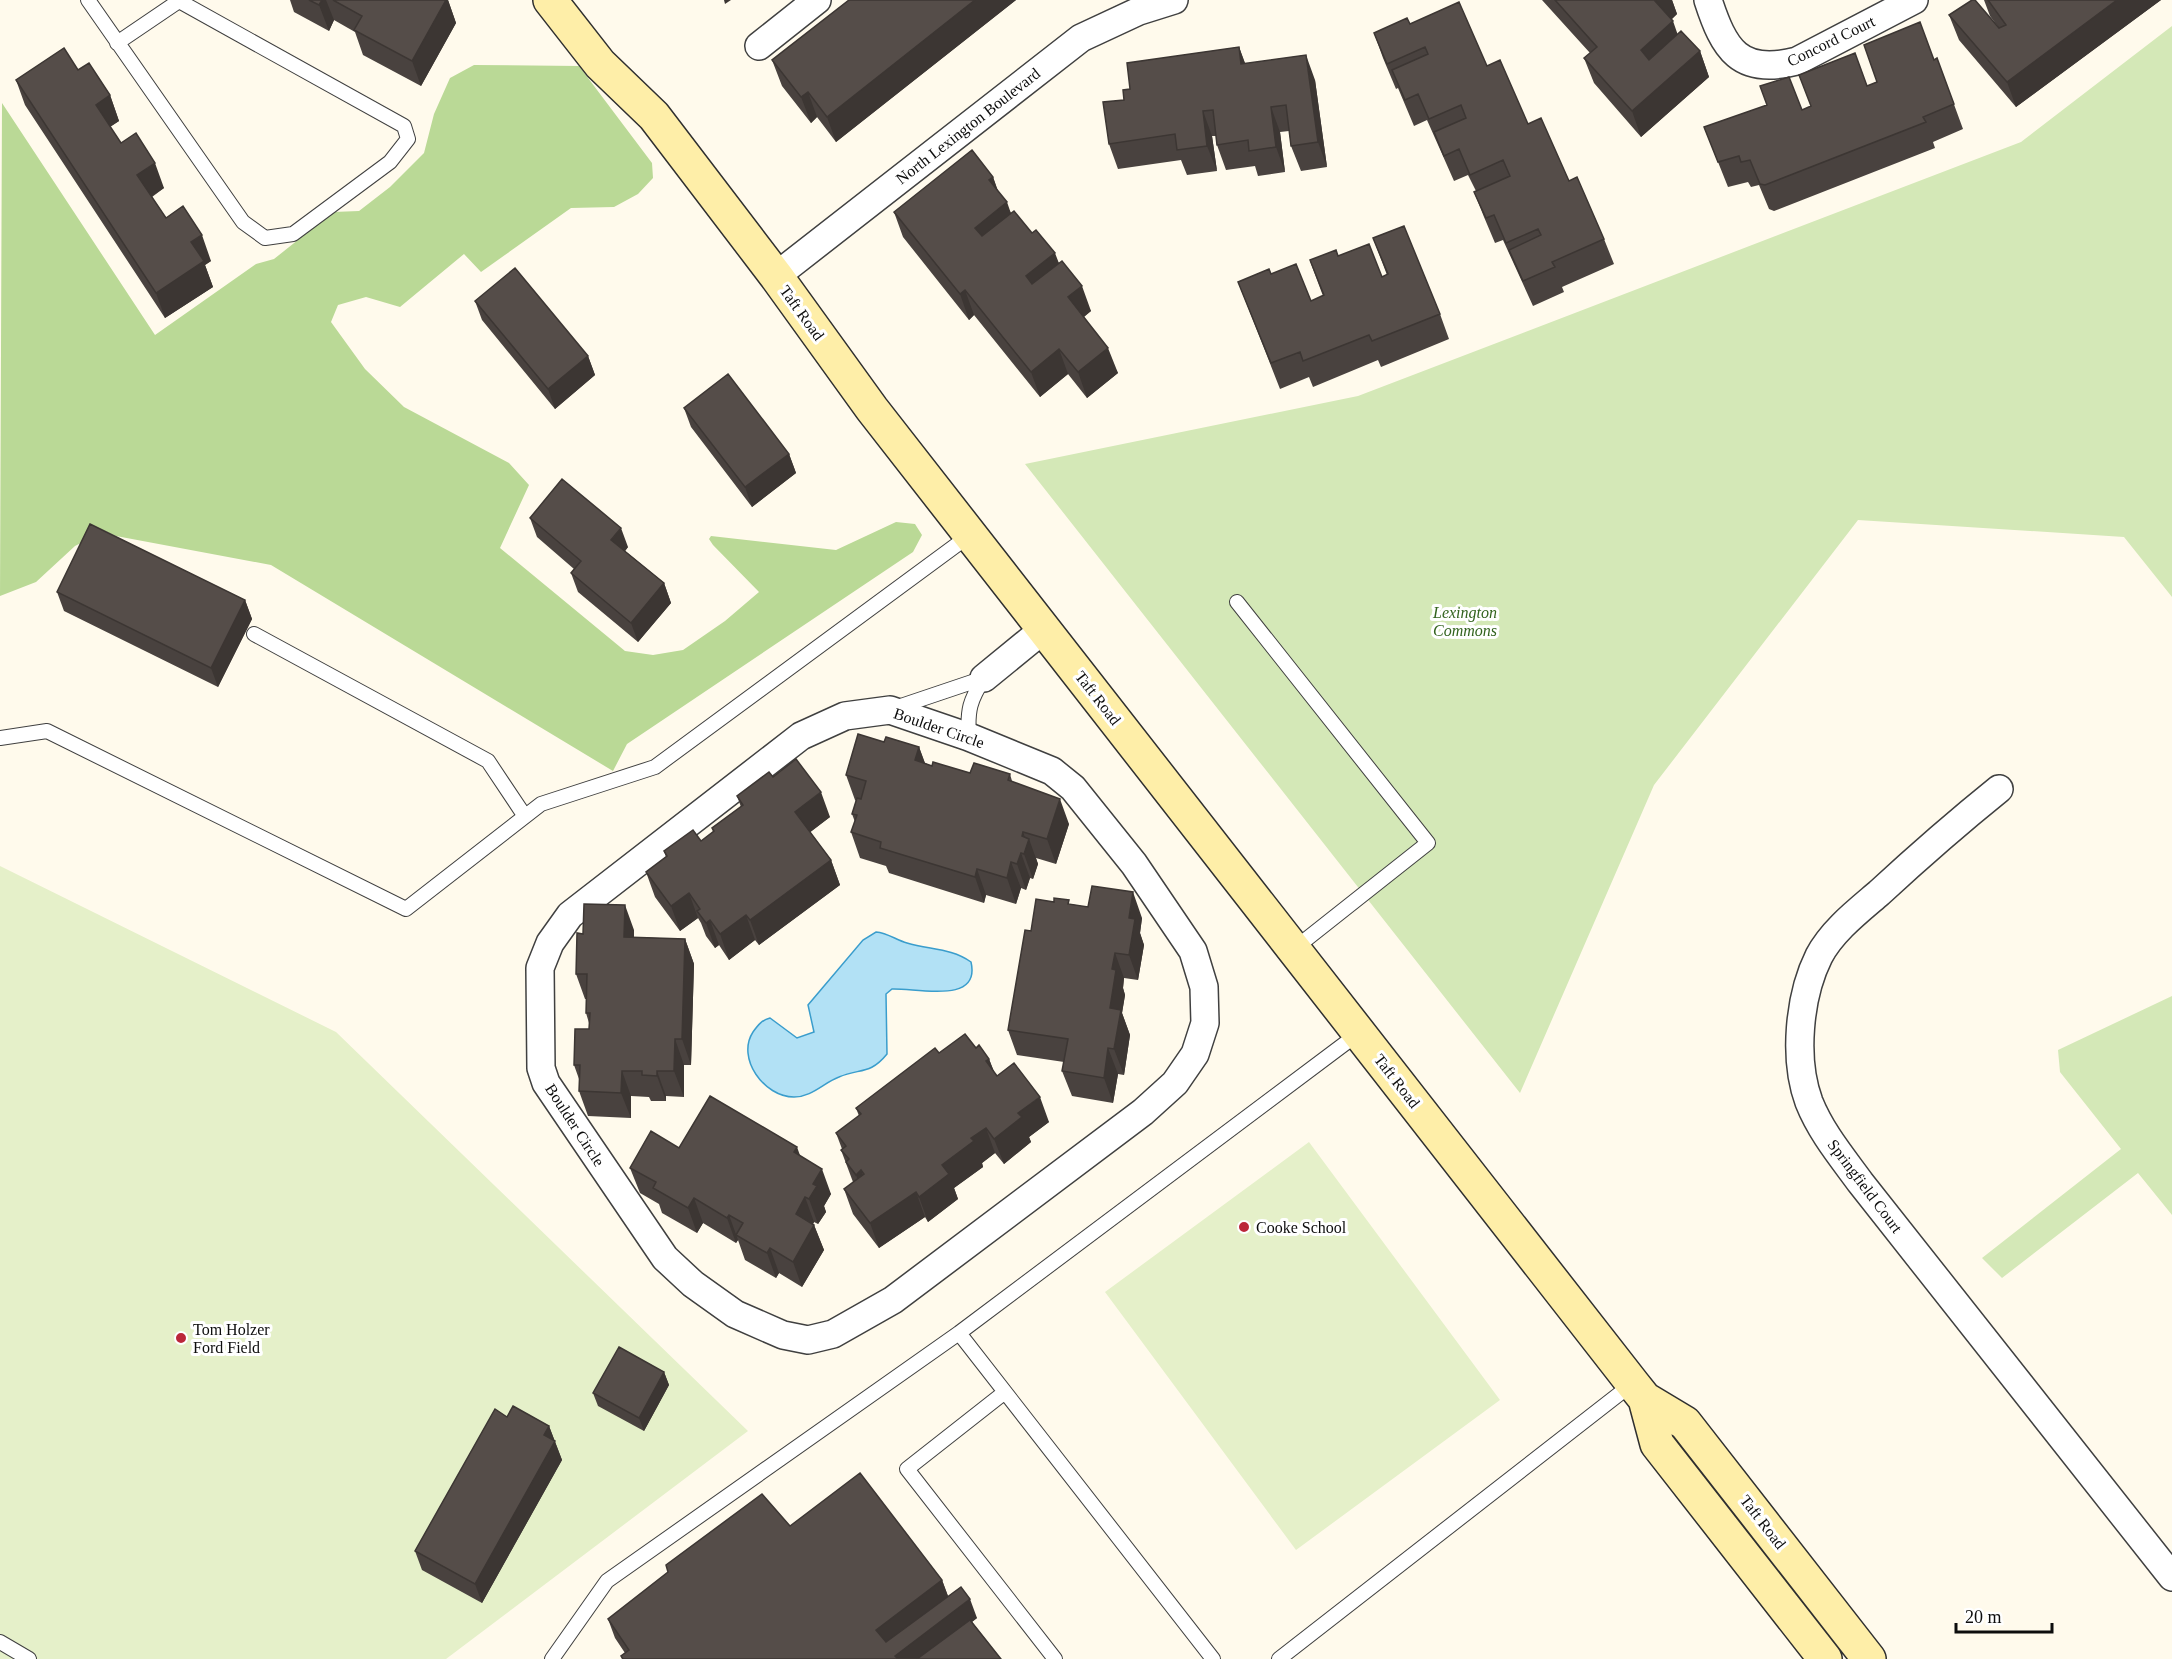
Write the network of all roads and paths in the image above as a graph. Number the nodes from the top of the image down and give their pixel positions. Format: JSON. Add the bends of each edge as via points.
{"nodes":[{"id":1,"x":88,"y":0,"type":"edge"},
{"id":2,"x":550,"y":0,"type":"edge"},
{"id":3,"x":817,"y":0,"type":"edge"},
{"id":4,"x":1174,"y":0,"type":"edge"},
{"id":5,"x":1708,"y":0,"type":"edge"},
{"id":6,"x":1914,"y":0,"type":"edge"},
{"id":7,"x":117,"y":43,"type":"junction"},
{"id":8,"x":759,"y":46,"type":"dead end"},
{"id":9,"x":776,"y":276,"type":"junction"},
{"id":10,"x":969,"y":534,"type":"junction"},
{"id":11,"x":1237,"y":602,"type":"dead end"},
{"id":12,"x":1044,"y":629,"type":"junction"},
{"id":13,"x":254,"y":634,"type":"dead end"},
{"id":14,"x":984,"y":678,"type":"junction"},
{"id":15,"x":890,"y":710,"type":"junction"},
{"id":16,"x":969,"y":737,"type":"junction"},
{"id":17,"x":0,"y":738,"type":"edge"},
{"id":18,"x":2000,"y":789,"type":"dead end"},
{"id":19,"x":524,"y":815,"type":"junction"},
{"id":20,"x":1294,"y":949,"type":"junction"},
{"id":21,"x":1359,"y":1033,"type":"junction"},
{"id":22,"x":959,"y":1333,"type":"junction"},
{"id":23,"x":1639,"y":1391,"type":"junction"},
{"id":24,"x":1005,"y":1392,"type":"junction"},
{"id":25,"x":2172,"y":1577,"type":"edge"},
{"id":26,"x":0,"y":1641,"type":"edge"},
{"id":27,"x":29,"y":1659,"type":"edge"},
{"id":28,"x":552,"y":1659,"type":"edge"},
{"id":29,"x":1055,"y":1659,"type":"edge"},
{"id":30,"x":1213,"y":1659,"type":"edge"},
{"id":31,"x":1279,"y":1659,"type":"edge"},
{"id":32,"x":1825,"y":1659,"type":"edge"},
{"id":33,"x":1869,"y":1659,"type":"edge"}],
"edges":[{"from":1,"to":7,"type":"lane"},
{"from":2,"to":9,"type":"street","name":"Taft Road","via":[[600,64],[654,116]]},
{"from":3,"to":8,"type":"street"},
{"from":4,"to":9,"type":"street","name":"North Lexington Boulevard","via":[[1139,11],[1081,38]]},
{"from":5,"to":6,"type":"street","name":"Concord Court","via":[[1719,35],[1730,49],[1760,66],[1778,66],[1797,61]]},
{"from":7,"to":7,"type":"lane","via":[[243,222],[265,238],[293,234],[390,162],[408,139],[404,126],[179,1]]},
{"from":9,"to":10,"type":"street","name":"Taft Road"},
{"from":10,"to":12,"type":"street","name":"Taft Road"},
{"from":10,"to":19,"type":"lane","via":[[655,767],[541,804]]},
{"from":11,"to":20,"type":"lane","via":[[1428,843]]},
{"from":12,"to":14,"type":"street"},
{"from":12,"to":20,"type":"street","name":"Taft Road"},
{"from":13,"to":19,"type":"lane","via":[[488,760]]},
{"from":14,"to":15,"type":"lane"},
{"from":14,"to":16,"type":"lane","via":[[967,714]]},
{"from":15,"to":16,"type":"street","name":"Boulder Circle"},
{"from":15,"to":16,"type":"street","name":"Boulder Circle","via":[[845,716],[801,736],[570,915],[550,943],[540,968],[541,1068],[554,1096],[665,1258],[735,1314],[783,1335],[820,1338],[893,1300],[1151,1105],[1175,1083],[1195,1054],[1205,1023],[1204,987],[1193,951],[1092,808],[1052,771]]},
{"from":17,"to":19,"type":"lane","via":[[46,730],[406,909]]},
{"from":18,"to":25,"type":"street","name":"Springfield Court","via":[[1860,910],[1820,954],[1801,1011],[1803,1077],[1823,1131],[1860,1182]]},
{"from":20,"to":21,"type":"street","name":"Taft Road"},
{"from":21,"to":22,"type":"lane"},
{"from":21,"to":23,"type":"street","name":"Taft Road"},
{"from":22,"to":24,"type":"lane"},
{"from":22,"to":28,"type":"lane","via":[[608,1581]]},
{"from":23,"to":31,"type":"lane"},
{"from":23,"to":32,"type":"street","name":"Taft Road","via":[[1657,1444]]},
{"from":23,"to":33,"type":"street","name":"Taft Road","via":[[1685,1423]]},
{"from":24,"to":29,"type":"lane","via":[[908,1469]]},
{"from":24,"to":30,"type":"lane"},
{"from":26,"to":27,"type":"lane"}]}
